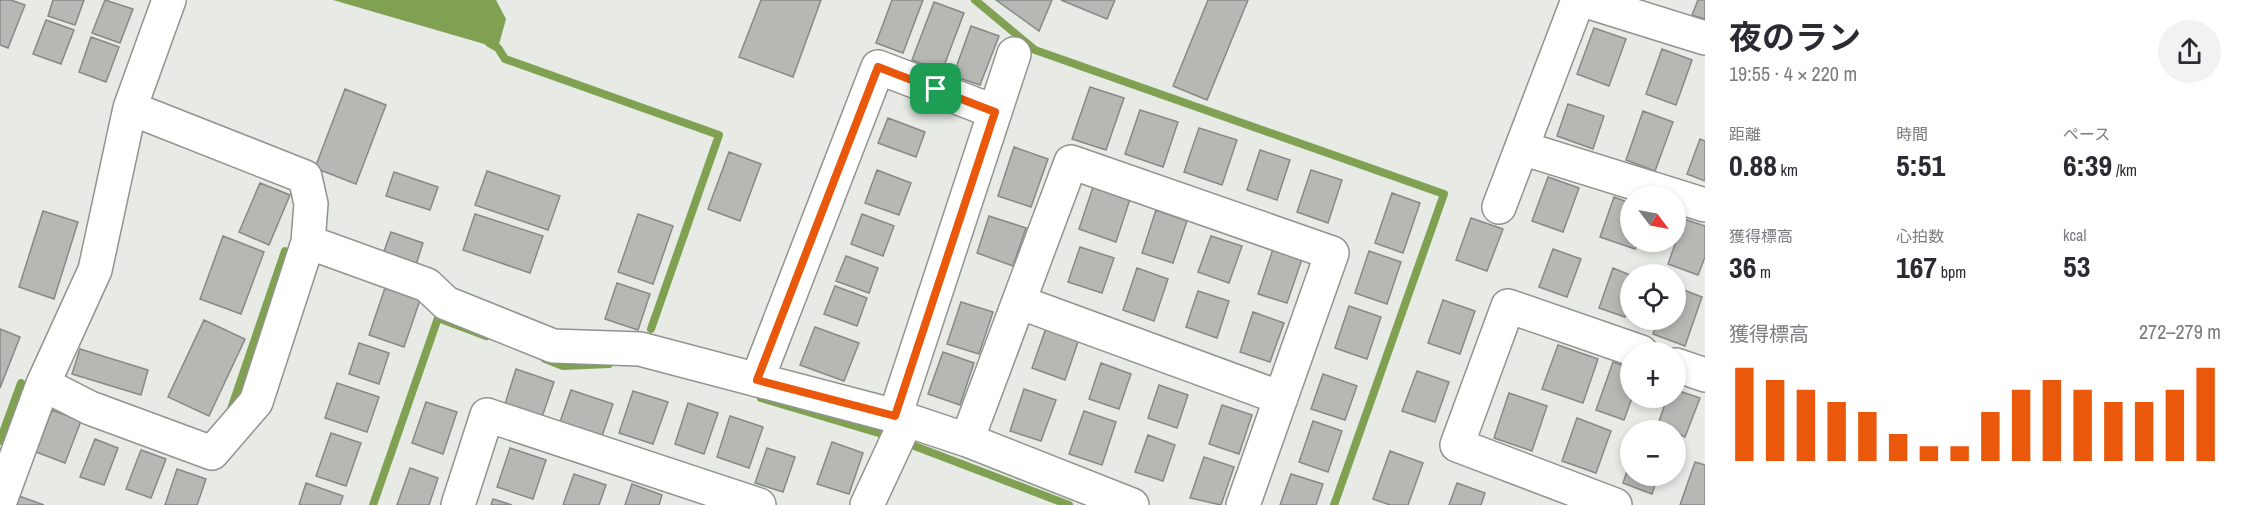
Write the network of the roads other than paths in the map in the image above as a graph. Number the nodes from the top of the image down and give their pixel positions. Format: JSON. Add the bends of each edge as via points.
{"nodes":[{"id":1,"x":169,"y":0,"type":"edge"},
{"id":2,"x":1578,"y":0,"type":"edge"},
{"id":3,"x":1583,"y":0,"type":"edge"},
{"id":4,"x":1705,"y":38,"type":"edge"},
{"id":5,"x":1014,"y":54,"type":"dead end"},
{"id":6,"x":130,"y":108,"type":"junction"},
{"id":7,"x":995,"y":112,"type":"junction"},
{"id":8,"x":1522,"y":148,"type":"junction"},
{"id":9,"x":1705,"y":205,"type":"edge"},
{"id":10,"x":1499,"y":207,"type":"dead end"},
{"id":11,"x":308,"y":242,"type":"junction"},
{"id":12,"x":1019,"y":302,"type":"junction"},
{"id":13,"x":1620,"y":345,"type":"edge"},
{"id":14,"x":1686,"y":368,"type":"edge"},
{"id":15,"x":1705,"y":375,"type":"edge"},
{"id":16,"x":757,"y":380,"type":"junction"},
{"id":17,"x":43,"y":384,"type":"junction"},
{"id":18,"x":1281,"y":398,"type":"junction"},
{"id":19,"x":901,"y":418,"type":"junction"},
{"id":20,"x":967,"y":440,"type":"junction"},
{"id":21,"x":0,"y":501,"type":"edge"},
{"id":22,"x":458,"y":505,"type":"edge"},
{"id":23,"x":759,"y":505,"type":"edge"},
{"id":24,"x":867,"y":505,"type":"edge"},
{"id":25,"x":1132,"y":505,"type":"edge"},
{"id":26,"x":1243,"y":505,"type":"edge"},
{"id":27,"x":1615,"y":505,"type":"edge"}],
"edges":[{"from":1,"to":6,"type":"street"},
{"from":2,"to":8,"type":"street"},
{"from":3,"to":4,"type":"street"},
{"from":5,"to":7,"type":"street"},
{"from":6,"to":11,"type":"street","via":[[305,177],[311,204]]},
{"from":6,"to":17,"type":"street","via":[[95,270]]},
{"from":7,"to":16,"type":"street","via":[[878,67]]},
{"from":7,"to":19,"type":"street"},
{"from":8,"to":9,"type":"street"},
{"from":8,"to":10,"type":"street"},
{"from":11,"to":16,"type":"street","via":[[427,285],[446,303],[553,346],[640,349]]},
{"from":11,"to":17,"type":"street","via":[[256,402],[212,453],[90,408]]},
{"from":12,"to":18,"type":"street"},
{"from":12,"to":18,"type":"street","via":[[1071,162],[1332,253]]},
{"from":12,"to":20,"type":"street"},
{"from":13,"to":27,"type":"street","via":[[1508,306],[1457,445]]},
{"from":14,"to":15,"type":"street"},
{"from":16,"to":19,"type":"street"},
{"from":17,"to":21,"type":"street"},
{"from":18,"to":26,"type":"street"},
{"from":19,"to":20,"type":"street"},
{"from":19,"to":24,"type":"street","via":[[892,451]]},
{"from":20,"to":25,"type":"street"},
{"from":22,"to":23,"type":"street","via":[[487,415]]}]}
